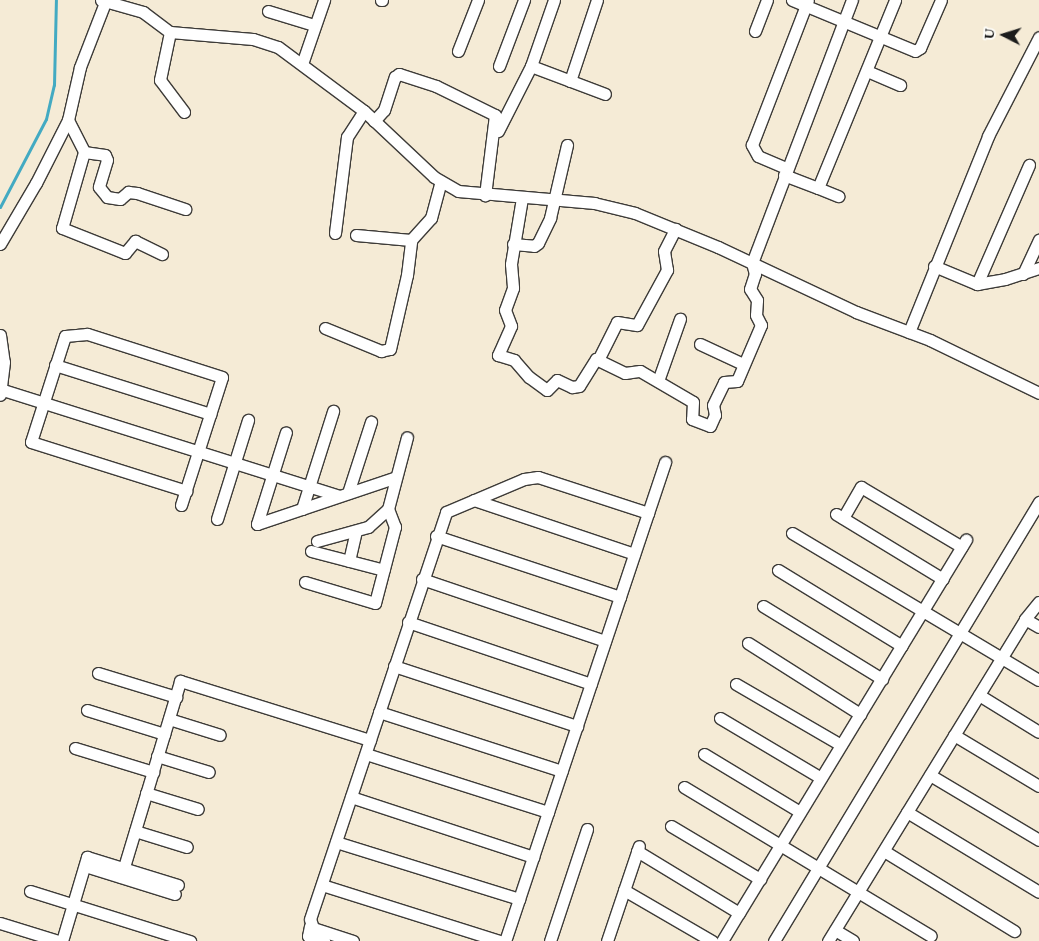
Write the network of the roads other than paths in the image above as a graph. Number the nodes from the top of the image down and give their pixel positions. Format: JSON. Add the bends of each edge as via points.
{"nodes":[{"id":1,"x":104,"y":0,"type":"edge"},
{"id":2,"x":324,"y":0,"type":"edge"},
{"id":3,"x":478,"y":0,"type":"edge"},
{"id":4,"x":524,"y":0,"type":"edge"},
{"id":5,"x":554,"y":0,"type":"edge"},
{"id":6,"x":598,"y":0,"type":"edge"},
{"id":7,"x":767,"y":0,"type":"edge"},
{"id":8,"x":792,"y":0,"type":"edge"},
{"id":9,"x":852,"y":0,"type":"edge"},
{"id":10,"x":895,"y":0,"type":"edge"},
{"id":11,"x":941,"y":0,"type":"edge"},
{"id":12,"x":807,"y":3,"type":"edge"},
{"id":13,"x":268,"y":11,"type":"dead end"},
{"id":14,"x":842,"y":22,"type":"junction"},
{"id":15,"x":314,"y":25,"type":"junction"},
{"id":16,"x":755,"y":31,"type":"dead end"},
{"id":17,"x":170,"y":32,"type":"junction"},
{"id":18,"x":1039,"y":37,"type":"edge"},
{"id":19,"x":880,"y":38,"type":"junction"},
{"id":20,"x":458,"y":51,"type":"dead end"},
{"id":21,"x":302,"y":64,"type":"junction"},
{"id":22,"x":499,"y":66,"type":"dead end"},
{"id":23,"x":531,"y":66,"type":"junction"},
{"id":24,"x":867,"y":71,"type":"junction"},
{"id":25,"x":570,"y":81,"type":"junction"},
{"id":26,"x":900,"y":85,"type":"dead end"},
{"id":27,"x":605,"y":94,"type":"dead end"},
{"id":28,"x":364,"y":111,"type":"junction"},
{"id":29,"x":184,"y":112,"type":"dead end"},
{"id":30,"x":68,"y":120,"type":"junction"},
{"id":31,"x":374,"y":121,"type":"junction"},
{"id":32,"x":567,"y":145,"type":"dead end"},
{"id":33,"x":489,"y":148,"type":"junction"},
{"id":34,"x":84,"y":152,"type":"junction"},
{"id":35,"x":1029,"y":165,"type":"dead end"},
{"id":36,"x":785,"y":172,"type":"junction"},
{"id":37,"x":440,"y":181,"type":"junction"},
{"id":38,"x":818,"y":188,"type":"junction"},
{"id":39,"x":485,"y":195,"type":"junction"},
{"id":40,"x":838,"y":196,"type":"dead end"},
{"id":41,"x":522,"y":198,"type":"junction"},
{"id":42,"x":555,"y":201,"type":"junction"},
{"id":43,"x":185,"y":209,"type":"dead end"},
{"id":44,"x":674,"y":229,"type":"junction"},
{"id":45,"x":335,"y":233,"type":"dead end"},
{"id":46,"x":356,"y":235,"type":"dead end"},
{"id":47,"x":1039,"y":239,"type":"edge"},
{"id":48,"x":411,"y":240,"type":"junction"},
{"id":49,"x":0,"y":244,"type":"edge"},
{"id":50,"x":513,"y":244,"type":"junction"},
{"id":51,"x":162,"y":254,"type":"dead end"},
{"id":52,"x":752,"y":263,"type":"junction"},
{"id":53,"x":934,"y":266,"type":"junction"},
{"id":54,"x":1039,"y":268,"type":"edge"},
{"id":55,"x":1024,"y":274,"type":"junction"},
{"id":56,"x":977,"y":284,"type":"junction"},
{"id":57,"x":680,"y":319,"type":"dead end"},
{"id":58,"x":325,"y":328,"type":"dead end"},
{"id":59,"x":909,"y":332,"type":"junction"},
{"id":60,"x":0,"y":335,"type":"edge"},
{"id":61,"x":700,"y":344,"type":"dead end"},
{"id":62,"x":598,"y":360,"type":"junction"},
{"id":63,"x":742,"y":363,"type":"junction"},
{"id":64,"x":55,"y":365,"type":"junction"},
{"id":65,"x":658,"y":381,"type":"junction"},
{"id":66,"x":2,"y":392,"type":"edge"},
{"id":67,"x":1039,"y":393,"type":"edge"},
{"id":68,"x":44,"y":402,"type":"junction"},
{"id":69,"x":333,"y":411,"type":"dead end"},
{"id":70,"x":210,"y":414,"type":"junction"},
{"id":71,"x":248,"y":420,"type":"dead end"},
{"id":72,"x":371,"y":422,"type":"dead end"},
{"id":73,"x":286,"y":432,"type":"dead end"},
{"id":74,"x":407,"y":437,"type":"dead end"},
{"id":75,"x":198,"y":452,"type":"junction"},
{"id":76,"x":665,"y":462,"type":"dead end"},
{"id":77,"x":235,"y":463,"type":"junction"},
{"id":78,"x":272,"y":475,"type":"junction"},
{"id":79,"x":394,"y":478,"type":"junction"},
{"id":80,"x":309,"y":487,"type":"junction"},
{"id":81,"x":186,"y":491,"type":"junction"},
{"id":82,"x":343,"y":495,"type":"junction"},
{"id":83,"x":474,"y":500,"type":"junction"},
{"id":84,"x":1039,"y":502,"type":"edge"},
{"id":85,"x":181,"y":506,"type":"dead end"},
{"id":86,"x":302,"y":509,"type":"junction"},
{"id":87,"x":388,"y":509,"type":"junction"},
{"id":88,"x":648,"y":513,"type":"junction"},
{"id":89,"x":217,"y":520,"type":"dead end"},
{"id":90,"x":356,"y":532,"type":"junction"},
{"id":91,"x":792,"y":532,"type":"dead end"},
{"id":92,"x":436,"y":536,"type":"junction"},
{"id":93,"x":634,"y":554,"type":"junction"},
{"id":94,"x":349,"y":561,"type":"junction"},
{"id":95,"x":384,"y":570,"type":"junction"},
{"id":96,"x":778,"y":570,"type":"dead end"},
{"id":97,"x":422,"y":579,"type":"junction"},
{"id":98,"x":943,"y":579,"type":"junction"},
{"id":99,"x":305,"y":582,"type":"dead end"},
{"id":100,"x":620,"y":597,"type":"junction"},
{"id":101,"x":1039,"y":602,"type":"edge"},
{"id":102,"x":763,"y":606,"type":"dead end"},
{"id":103,"x":922,"y":612,"type":"junction"},
{"id":104,"x":1025,"y":619,"type":"junction"},
{"id":105,"x":408,"y":622,"type":"junction"},
{"id":106,"x":1039,"y":627,"type":"edge"},
{"id":107,"x":960,"y":634,"type":"junction"},
{"id":108,"x":606,"y":641,"type":"junction"},
{"id":109,"x":748,"y":643,"type":"dead end"},
{"id":110,"x":902,"y":646,"type":"junction"},
{"id":111,"x":1002,"y":657,"type":"junction"},
{"id":112,"x":394,"y":666,"type":"junction"},
{"id":113,"x":98,"y":673,"type":"dead end"},
{"id":114,"x":882,"y":679,"type":"junction"},
{"id":115,"x":1039,"y":680,"type":"edge"},
{"id":116,"x":591,"y":684,"type":"junction"},
{"id":117,"x":736,"y":684,"type":"dead end"},
{"id":118,"x":979,"y":695,"type":"junction"},
{"id":119,"x":176,"y":697,"type":"junction"},
{"id":120,"x":87,"y":710,"type":"dead end"},
{"id":121,"x":379,"y":712,"type":"junction"},
{"id":122,"x":860,"y":714,"type":"junction"},
{"id":123,"x":720,"y":718,"type":"dead end"},
{"id":124,"x":169,"y":719,"type":"junction"},
{"id":125,"x":577,"y":726,"type":"junction"},
{"id":126,"x":1039,"y":732,"type":"edge"},
{"id":127,"x":164,"y":734,"type":"junction"},
{"id":128,"x":220,"y":735,"type":"dead end"},
{"id":129,"x":954,"y":735,"type":"junction"},
{"id":130,"x":370,"y":740,"type":"junction"},
{"id":131,"x":841,"y":745,"type":"junction"},
{"id":132,"x":75,"y":748,"type":"dead end"},
{"id":133,"x":366,"y":754,"type":"junction"},
{"id":134,"x":704,"y":754,"type":"dead end"},
{"id":135,"x":158,"y":756,"type":"junction"},
{"id":136,"x":562,"y":771,"type":"junction"},
{"id":137,"x":152,"y":772,"type":"junction"},
{"id":138,"x":209,"y":772,"type":"dead end"},
{"id":139,"x":930,"y":775,"type":"junction"},
{"id":140,"x":821,"y":778,"type":"junction"},
{"id":141,"x":1039,"y":786,"type":"edge"},
{"id":142,"x":684,"y":787,"type":"dead end"},
{"id":143,"x":146,"y":793,"type":"junction"},
{"id":144,"x":351,"y":797,"type":"junction"},
{"id":145,"x":198,"y":809,"type":"dead end"},
{"id":146,"x":548,"y":812,"type":"junction"},
{"id":147,"x":800,"y":812,"type":"junction"},
{"id":148,"x":907,"y":812,"type":"junction"},
{"id":149,"x":671,"y":826,"type":"dead end"},
{"id":150,"x":587,"y":829,"type":"dead end"},
{"id":151,"x":134,"y":831,"type":"junction"},
{"id":152,"x":1039,"y":840,"type":"edge"},
{"id":153,"x":336,"y":842,"type":"junction"},
{"id":154,"x":780,"y":846,"type":"junction"},
{"id":155,"x":187,"y":847,"type":"dead end"},
{"id":156,"x":884,"y":851,"type":"junction"},
{"id":157,"x":533,"y":857,"type":"junction"},
{"id":158,"x":819,"y":869,"type":"junction"},
{"id":159,"x":122,"y":873,"type":"junction"},
{"id":160,"x":760,"y":879,"type":"junction"},
{"id":161,"x":322,"y":885,"type":"junction"},
{"id":162,"x":176,"y":889,"type":"dead end"},
{"id":163,"x":624,"y":890,"type":"junction"},
{"id":164,"x":30,"y":891,"type":"dead end"},
{"id":165,"x":859,"y":891,"type":"junction"},
{"id":166,"x":1039,"y":892,"type":"edge"},
{"id":167,"x":519,"y":899,"type":"junction"},
{"id":168,"x":73,"y":904,"type":"junction"},
{"id":169,"x":739,"y":913,"type":"junction"},
{"id":170,"x":0,"y":923,"type":"edge"},
{"id":171,"x":310,"y":926,"type":"junction"},
{"id":172,"x":835,"y":930,"type":"junction"},
{"id":173,"x":1014,"y":931,"type":"dead end"},
{"id":174,"x":931,"y":936,"type":"dead end"},
{"id":175,"x":58,"y":941,"type":"edge"},
{"id":176,"x":62,"y":941,"type":"edge"},
{"id":177,"x":190,"y":941,"type":"edge"},
{"id":178,"x":324,"y":941,"type":"edge"},
{"id":179,"x":353,"y":941,"type":"edge"},
{"id":180,"x":500,"y":941,"type":"edge"},
{"id":181,"x":505,"y":941,"type":"edge"},
{"id":182,"x":550,"y":941,"type":"edge"},
{"id":183,"x":607,"y":941,"type":"edge"},
{"id":184,"x":712,"y":941,"type":"edge"},
{"id":185,"x":722,"y":941,"type":"edge"},
{"id":186,"x":774,"y":941,"type":"edge"},
{"id":187,"x":828,"y":941,"type":"edge"},
{"id":188,"x":853,"y":941,"type":"edge"}],
"edges":[{"from":1,"to":17,"type":"street","via":[[143,12]]},
{"from":1,"to":30,"type":"street","via":[[80,67]]},
{"from":2,"to":15,"type":"street"},
{"from":3,"to":20,"type":"street"},
{"from":4,"to":22,"type":"street"},
{"from":5,"to":23,"type":"street"},
{"from":6,"to":25,"type":"street"},
{"from":7,"to":16,"type":"street"},
{"from":8,"to":12,"type":"street"},
{"from":9,"to":14,"type":"street"},
{"from":10,"to":19,"type":"street"},
{"from":11,"to":19,"type":"street","via":[[918,50]]},
{"from":12,"to":14,"type":"street"},
{"from":12,"to":36,"type":"street","via":[[752,144],[758,156]]},
{"from":13,"to":15,"type":"street"},
{"from":14,"to":19,"type":"street"},
{"from":14,"to":36,"type":"street"},
{"from":15,"to":21,"type":"street"},
{"from":17,"to":21,"type":"street","via":[[253,39],[278,47]]},
{"from":17,"to":29,"type":"street","via":[[160,80]]},
{"from":18,"to":53,"type":"street","via":[[988,136]]},
{"from":19,"to":24,"type":"street"},
{"from":21,"to":28,"type":"street"},
{"from":23,"to":25,"type":"street"},
{"from":23,"to":33,"type":"street"},
{"from":24,"to":26,"type":"street"},
{"from":24,"to":38,"type":"street"},
{"from":25,"to":27,"type":"street"},
{"from":28,"to":31,"type":"street"},
{"from":28,"to":45,"type":"street","via":[[347,137]]},
{"from":30,"to":34,"type":"street"},
{"from":30,"to":49,"type":"street"},
{"from":31,"to":33,"type":"street","via":[[387,105],[395,77],[406,76],[436,86],[495,115]]},
{"from":31,"to":37,"type":"street"},
{"from":32,"to":42,"type":"street"},
{"from":33,"to":39,"type":"street"},
{"from":34,"to":43,"type":"street","via":[[105,155],[107,160],[99,187],[107,197],[120,199],[128,192],[137,193]]},
{"from":34,"to":51,"type":"street","via":[[62,228],[125,253],[135,240]]},
{"from":35,"to":56,"type":"street"},
{"from":36,"to":38,"type":"street"},
{"from":36,"to":52,"type":"street"},
{"from":37,"to":39,"type":"street","via":[[458,191]]},
{"from":37,"to":48,"type":"street","via":[[431,218]]},
{"from":38,"to":40,"type":"street"},
{"from":39,"to":41,"type":"street"},
{"from":41,"to":42,"type":"street"},
{"from":41,"to":50,"type":"street"},
{"from":42,"to":44,"type":"street","via":[[617,207]]},
{"from":42,"to":50,"type":"street","via":[[536,245]]},
{"from":44,"to":52,"type":"street"},
{"from":44,"to":62,"type":"street","via":[[664,251],[667,270],[637,325],[617,322]]},
{"from":46,"to":48,"type":"street"},
{"from":47,"to":55,"type":"street"},
{"from":48,"to":58,"type":"street","via":[[407,275],[390,349],[381,351]]},
{"from":50,"to":62,"type":"street","via":[[513,288],[505,310],[511,326],[498,355],[514,360],[547,390],[557,380],[572,387],[579,386]]},
{"from":52,"to":59,"type":"street","via":[[798,286]]},
{"from":52,"to":63,"type":"street","via":[[755,274],[750,289],[757,300],[756,315],[761,324]]},
{"from":53,"to":56,"type":"street"},
{"from":53,"to":59,"type":"street"},
{"from":54,"to":55,"type":"street"},
{"from":55,"to":56,"type":"street"},
{"from":57,"to":65,"type":"street"},
{"from":59,"to":67,"type":"street"},
{"from":60,"to":66,"type":"street"},
{"from":61,"to":63,"type":"street"},
{"from":62,"to":65,"type":"street","via":[[625,373],[640,371]]},
{"from":63,"to":65,"type":"street","via":[[737,381],[724,382],[713,405],[715,415],[708,426],[692,419],[693,402]]},
{"from":64,"to":68,"type":"street"},
{"from":64,"to":70,"type":"street"},
{"from":64,"to":70,"type":"street","via":[[65,336],[76,333],[177,362],[222,377]]},
{"from":66,"to":68,"type":"street"},
{"from":68,"to":75,"type":"street"},
{"from":68,"to":81,"type":"street","via":[[31,442]]},
{"from":69,"to":80,"type":"street"},
{"from":70,"to":75,"type":"street"},
{"from":71,"to":77,"type":"street"},
{"from":72,"to":82,"type":"street"},
{"from":73,"to":78,"type":"street"},
{"from":74,"to":79,"type":"street"},
{"from":75,"to":77,"type":"street"},
{"from":75,"to":81,"type":"street"},
{"from":76,"to":88,"type":"street"},
{"from":77,"to":78,"type":"street"},
{"from":77,"to":89,"type":"street"},
{"from":78,"to":80,"type":"street"},
{"from":78,"to":86,"type":"street","via":[[257,524]]},
{"from":79,"to":82,"type":"street"},
{"from":79,"to":87,"type":"street"},
{"from":80,"to":82,"type":"street"},
{"from":80,"to":86,"type":"street"},
{"from":81,"to":85,"type":"street"},
{"from":82,"to":86,"type":"street"},
{"from":83,"to":88,"type":"street","via":[[538,477]]},
{"from":83,"to":92,"type":"street","via":[[446,512]]},
{"from":83,"to":93,"type":"street"},
{"from":84,"to":107,"type":"street"},
{"from":87,"to":90,"type":"street","via":[[368,527]]},
{"from":87,"to":95,"type":"street","via":[[395,527]]},
{"from":88,"to":93,"type":"street"},
{"from":90,"to":94,"type":"street"},
{"from":90,"to":94,"type":"street","via":[[314,546]]},
{"from":91,"to":103,"type":"street"},
{"from":92,"to":97,"type":"street"},
{"from":92,"to":100,"type":"street"},
{"from":93,"to":100,"type":"street"},
{"from":94,"to":95,"type":"street"},
{"from":95,"to":99,"type":"street","via":[[375,603]]},
{"from":96,"to":110,"type":"street"},
{"from":97,"to":105,"type":"street"},
{"from":97,"to":108,"type":"street"},
{"from":98,"to":98,"type":"street","via":[[964,543],[861,487],[840,516]]},
{"from":98,"to":103,"type":"street"},
{"from":100,"to":108,"type":"street"},
{"from":101,"to":104,"type":"street"},
{"from":102,"to":114,"type":"street"},
{"from":103,"to":107,"type":"street"},
{"from":103,"to":110,"type":"street"},
{"from":104,"to":106,"type":"street"},
{"from":104,"to":111,"type":"street"},
{"from":105,"to":112,"type":"street"},
{"from":105,"to":116,"type":"street"},
{"from":107,"to":111,"type":"street"},
{"from":107,"to":158,"type":"street"},
{"from":108,"to":116,"type":"street"},
{"from":109,"to":122,"type":"street"},
{"from":110,"to":114,"type":"street"},
{"from":111,"to":115,"type":"street"},
{"from":111,"to":118,"type":"street"},
{"from":112,"to":121,"type":"street"},
{"from":112,"to":125,"type":"street"},
{"from":113,"to":119,"type":"street"},
{"from":114,"to":122,"type":"street"},
{"from":116,"to":125,"type":"street"},
{"from":117,"to":131,"type":"street"},
{"from":118,"to":126,"type":"street"},
{"from":118,"to":129,"type":"street"},
{"from":119,"to":124,"type":"street"},
{"from":119,"to":130,"type":"street","via":[[180,681]]},
{"from":120,"to":127,"type":"street"},
{"from":121,"to":130,"type":"street"},
{"from":121,"to":136,"type":"street"},
{"from":122,"to":131,"type":"street"},
{"from":123,"to":140,"type":"street"},
{"from":124,"to":127,"type":"street"},
{"from":124,"to":128,"type":"street"},
{"from":125,"to":136,"type":"street"},
{"from":127,"to":135,"type":"street"},
{"from":129,"to":139,"type":"street"},
{"from":129,"to":141,"type":"street"},
{"from":130,"to":133,"type":"street"},
{"from":131,"to":140,"type":"street"},
{"from":132,"to":137,"type":"street"},
{"from":133,"to":144,"type":"street"},
{"from":133,"to":146,"type":"street"},
{"from":134,"to":147,"type":"street"},
{"from":135,"to":137,"type":"street"},
{"from":135,"to":138,"type":"street"},
{"from":136,"to":146,"type":"street"},
{"from":137,"to":143,"type":"street"},
{"from":139,"to":148,"type":"street"},
{"from":139,"to":152,"type":"street"},
{"from":140,"to":147,"type":"street"},
{"from":142,"to":154,"type":"street"},
{"from":143,"to":145,"type":"street"},
{"from":143,"to":151,"type":"street"},
{"from":144,"to":153,"type":"street"},
{"from":144,"to":157,"type":"street"},
{"from":146,"to":157,"type":"street"},
{"from":147,"to":154,"type":"street"},
{"from":148,"to":156,"type":"street"},
{"from":148,"to":166,"type":"street"},
{"from":149,"to":160,"type":"street"},
{"from":150,"to":182,"type":"street"},
{"from":151,"to":155,"type":"street"},
{"from":151,"to":159,"type":"street"},
{"from":153,"to":161,"type":"street"},
{"from":153,"to":167,"type":"street"},
{"from":154,"to":158,"type":"street"},
{"from":154,"to":160,"type":"street"},
{"from":156,"to":165,"type":"street"},
{"from":156,"to":173,"type":"street"},
{"from":157,"to":167,"type":"street"},
{"from":158,"to":165,"type":"street"},
{"from":158,"to":186,"type":"street"},
{"from":159,"to":162,"type":"street"},
{"from":159,"to":168,"type":"street","via":[[85,866]]},
{"from":160,"to":169,"type":"street"},
{"from":161,"to":171,"type":"street"},
{"from":161,"to":180,"type":"street"},
{"from":163,"to":169,"type":"street","via":[[638,848]]},
{"from":163,"to":183,"type":"street"},
{"from":163,"to":184,"type":"street"},
{"from":164,"to":168,"type":"street"},
{"from":165,"to":172,"type":"street"},
{"from":165,"to":174,"type":"street"},
{"from":167,"to":181,"type":"street"},
{"from":168,"to":176,"type":"street"},
{"from":168,"to":177,"type":"street"},
{"from":169,"to":185,"type":"street"},
{"from":170,"to":175,"type":"street"},
{"from":171,"to":178,"type":"street","via":[[308,936]]},
{"from":171,"to":179,"type":"street"},
{"from":172,"to":187,"type":"street"},
{"from":172,"to":188,"type":"street"}]}
